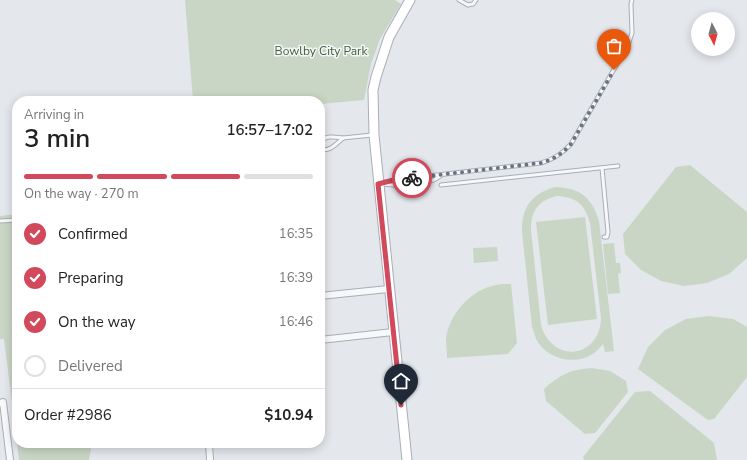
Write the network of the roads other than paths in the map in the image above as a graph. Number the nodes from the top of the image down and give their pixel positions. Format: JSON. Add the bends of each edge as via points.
{"nodes":[{"id":1,"x":410,"y":0,"type":"edge"},
{"id":2,"x":459,"y":0,"type":"edge"},
{"id":3,"x":476,"y":0,"type":"edge"},
{"id":4,"x":632,"y":0,"type":"edge"},
{"id":5,"x":374,"y":135,"type":"junction"},
{"id":6,"x":325,"y":138,"type":"edge"},
{"id":7,"x":343,"y":138,"type":"junction"},
{"id":8,"x":325,"y":150,"type":"edge"},
{"id":9,"x":618,"y":166,"type":"dead end"},
{"id":10,"x":602,"y":168,"type":"junction"},
{"id":11,"x":378,"y":184,"type":"junction"},
{"id":12,"x":441,"y":185,"type":"dead end"},
{"id":13,"x":12,"y":220,"type":"edge"},
{"id":14,"x":0,"y":221,"type":"edge"},
{"id":15,"x":604,"y":237,"type":"dead end"},
{"id":16,"x":388,"y":289,"type":"junction"},
{"id":17,"x":325,"y":295,"type":"edge"},
{"id":18,"x":393,"y":332,"type":"junction"},
{"id":19,"x":325,"y":339,"type":"edge"},
{"id":20,"x":2,"y":403,"type":"edge"},
{"id":21,"x":209,"y":448,"type":"edge"},
{"id":22,"x":10,"y":460,"type":"edge"},
{"id":23,"x":210,"y":460,"type":"edge"},
{"id":24,"x":407,"y":460,"type":"edge"}],
"edges":[{"from":1,"to":5,"type":"main road","via":[[389,37],[376,77],[373,90]]},
{"from":2,"to":3,"type":"lane","via":[[468,5]]},
{"from":4,"to":11,"type":"lane","via":[[632,33],[628,45],[571,144],[563,153],[541,163]]},
{"from":5,"to":7,"type":"lane"},
{"from":5,"to":11,"type":"main road"},
{"from":6,"to":7,"type":"lane"},
{"from":7,"to":8,"type":"lane"},
{"from":9,"to":10,"type":"lane"},
{"from":10,"to":12,"type":"lane"},
{"from":10,"to":15,"type":"lane","via":[[608,232],[607,237]]},
{"from":11,"to":16,"type":"main road"},
{"from":13,"to":14,"type":"lane"},
{"from":16,"to":17,"type":"street"},
{"from":16,"to":18,"type":"main road"},
{"from":18,"to":19,"type":"street"},
{"from":18,"to":24,"type":"main road"},
{"from":20,"to":22,"type":"street"},
{"from":21,"to":23,"type":"street"}]}
